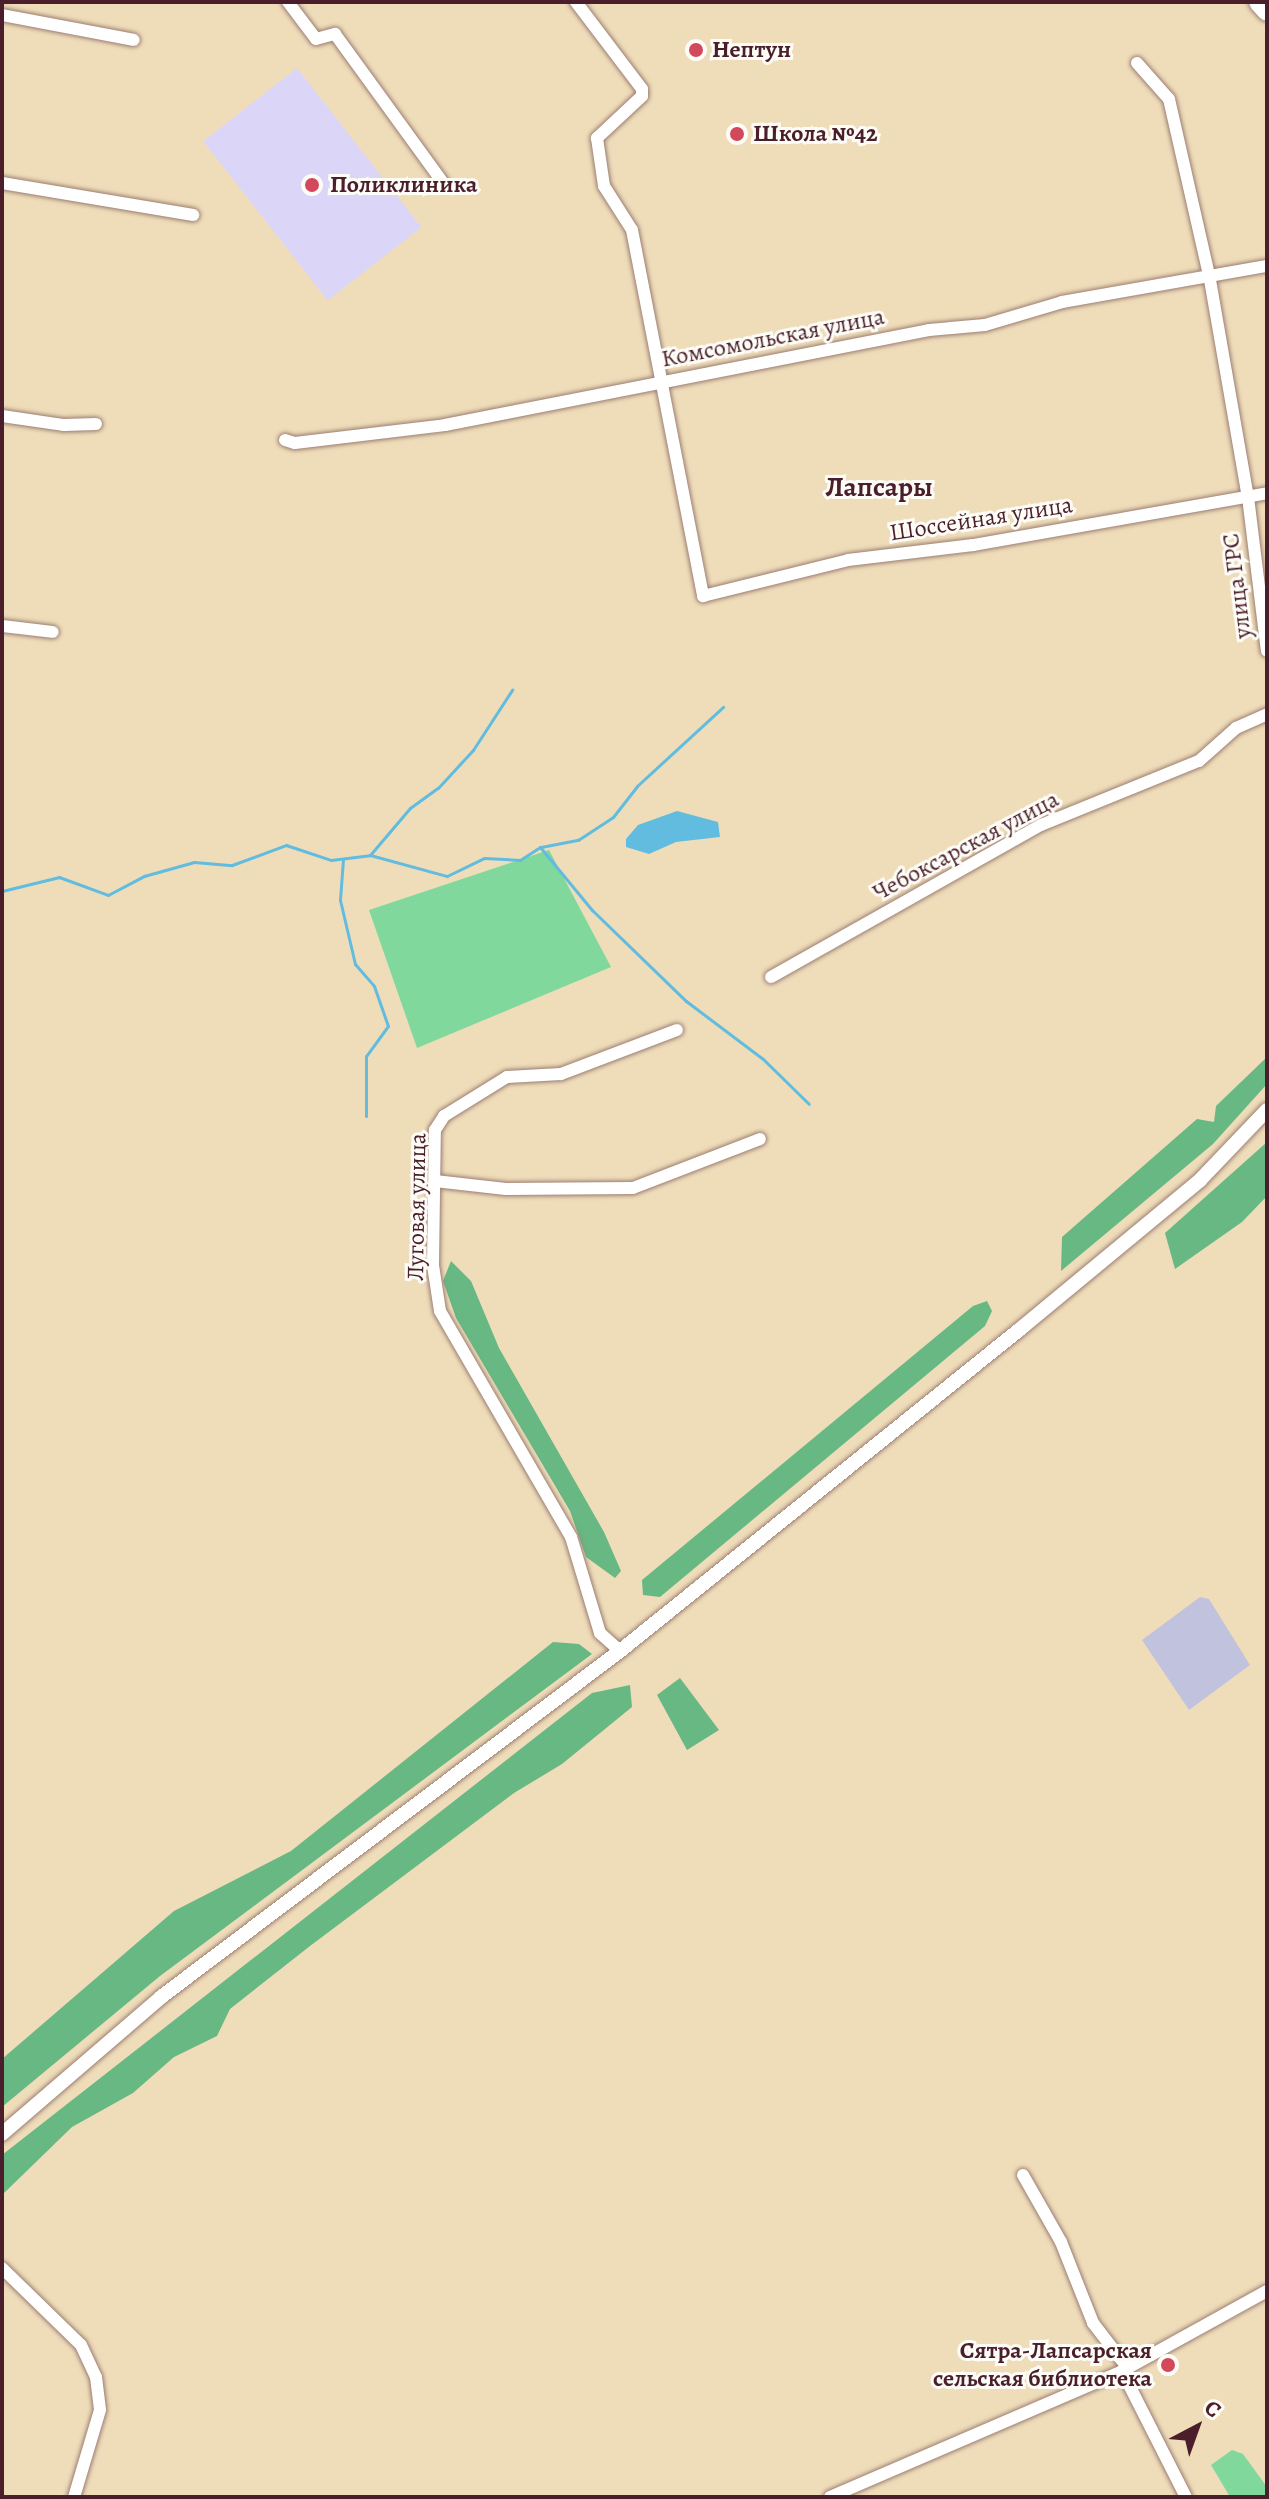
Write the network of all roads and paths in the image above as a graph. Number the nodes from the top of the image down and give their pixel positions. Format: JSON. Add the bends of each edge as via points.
{"nodes":[{"id":1,"x":288,"y":2,"type":"edge"},
{"id":2,"x":576,"y":2,"type":"edge"},
{"id":3,"x":1259,"y":2,"type":"edge"},
{"id":4,"x":1267,"y":11,"type":"edge"},
{"id":5,"x":2,"y":15,"type":"edge"},
{"id":6,"x":134,"y":40,"type":"dead end"},
{"id":7,"x":1137,"y":63,"type":"dead end"},
{"id":8,"x":2,"y":183,"type":"edge"},
{"id":9,"x":444,"y":184,"type":"dead end"},
{"id":10,"x":193,"y":215,"type":"dead end"},
{"id":11,"x":1267,"y":266,"type":"edge"},
{"id":12,"x":1210,"y":280,"type":"junction"},
{"id":13,"x":659,"y":382,"type":"junction"},
{"id":14,"x":2,"y":416,"type":"edge"},
{"id":15,"x":96,"y":424,"type":"dead end"},
{"id":16,"x":285,"y":440,"type":"dead end"},
{"id":17,"x":1267,"y":493,"type":"edge"},
{"id":18,"x":1248,"y":497,"type":"junction"},
{"id":19,"x":2,"y":626,"type":"edge"},
{"id":20,"x":53,"y":632,"type":"dead end"},
{"id":21,"x":1267,"y":651,"type":"edge"},
{"id":22,"x":1267,"y":714,"type":"edge"},
{"id":23,"x":771,"y":977,"type":"dead end"},
{"id":24,"x":677,"y":1030,"type":"dead end"},
{"id":25,"x":1267,"y":1110,"type":"edge"},
{"id":26,"x":760,"y":1139,"type":"dead end"},
{"id":27,"x":435,"y":1181,"type":"junction"},
{"id":28,"x":620,"y":1651,"type":"junction"},
{"id":29,"x":2,"y":2134,"type":"edge"},
{"id":30,"x":1023,"y":2175,"type":"dead end"},
{"id":31,"x":2,"y":2268,"type":"edge"},
{"id":32,"x":1267,"y":2291,"type":"edge"},
{"id":33,"x":1124,"y":2369,"type":"junction"},
{"id":34,"x":74,"y":2497,"type":"edge"},
{"id":35,"x":830,"y":2497,"type":"edge"},
{"id":36,"x":1186,"y":2497,"type":"edge"}],
"edges":[{"from":1,"to":9,"type":"street","via":[[316,39],[335,34]]},
{"from":2,"to":13,"type":"street","via":[[642,89],[642,96],[597,138],[604,186],[632,230]]},
{"from":3,"to":4,"type":"highway"},
{"from":5,"to":6,"type":"street"},
{"from":7,"to":12,"type":"street","name":"улица ГРС","via":[[1169,99]]},
{"from":8,"to":10,"type":"street"},
{"from":11,"to":12,"type":"street","name":"Комсомольская улица"},
{"from":12,"to":13,"type":"street","name":"Комсомольская улица","via":[[1062,302],[985,325],[929,330]]},
{"from":12,"to":18,"type":"street","name":"улица ГРС"},
{"from":13,"to":16,"type":"street","name":"Комсомольская улица","via":[[445,425]]},
{"from":13,"to":18,"type":"street","name":"Шоссейная улица","via":[[703,596],[848,560],[973,545]]},
{"from":14,"to":15,"type":"street"},
{"from":17,"to":18,"type":"street","name":"Шоссейная улица"},
{"from":18,"to":21,"type":"street","name":"улица ГРС"},
{"from":19,"to":20,"type":"street"},
{"from":22,"to":23,"type":"street","name":"Чебоксарская улица","via":[[1236,728],[1199,761],[1041,825]]},
{"from":24,"to":27,"type":"street","name":"Луговая улица","via":[[561,1074],[507,1077],[444,1116],[435,1130]]},
{"from":25,"to":28,"type":"street","via":[[1200,1180]]},
{"from":26,"to":27,"type":"street","via":[[633,1188],[538,1190]]},
{"from":27,"to":28,"type":"street","name":"Луговая улица","via":[[433,1265],[440,1311],[571,1537],[600,1633]]},
{"from":28,"to":29,"type":"street","via":[[161,1997]]},
{"from":30,"to":33,"type":"street","via":[[1061,2242],[1093,2323]]},
{"from":31,"to":34,"type":"street","via":[[81,2345],[96,2377],[100,2410]]},
{"from":32,"to":33,"type":"street"},
{"from":33,"to":35,"type":"street"},
{"from":33,"to":36,"type":"street"}]}
